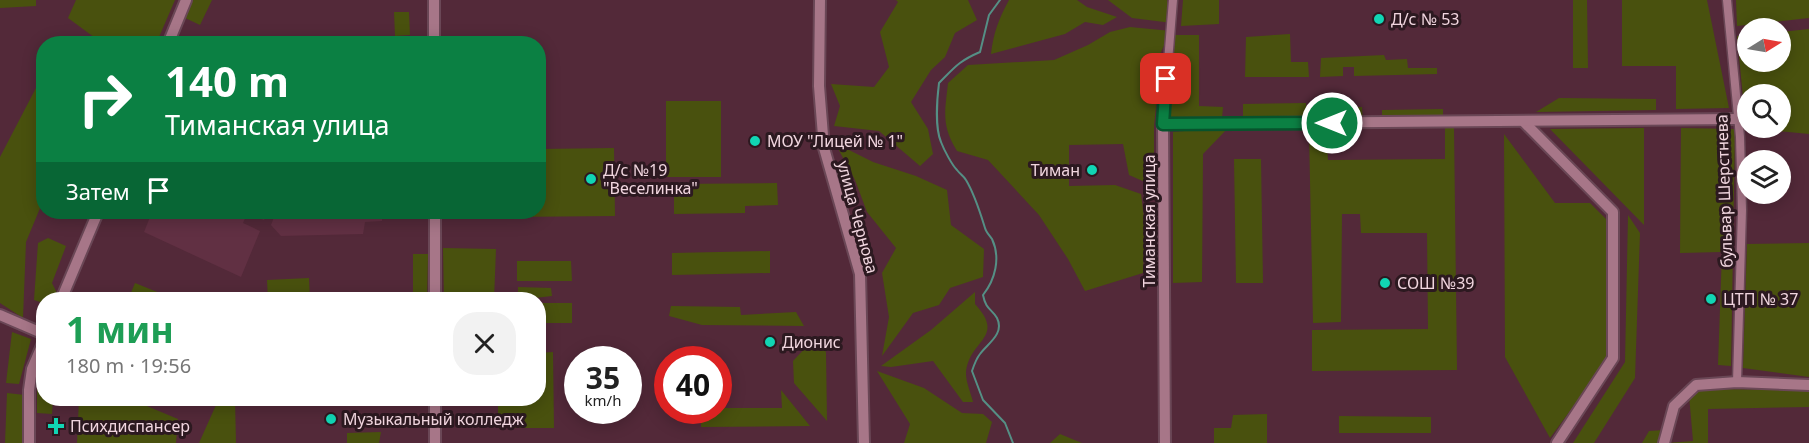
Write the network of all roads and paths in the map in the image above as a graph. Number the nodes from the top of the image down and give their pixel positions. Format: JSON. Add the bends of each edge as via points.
{"nodes":[{"id":1,"x":186,"y":0,"type":"edge"},
{"id":2,"x":434,"y":0,"type":"edge"},
{"id":3,"x":820,"y":0,"type":"edge"},
{"id":4,"x":1173,"y":0,"type":"edge"},
{"id":5,"x":1727,"y":0,"type":"edge"},
{"id":6,"x":171,"y":36,"type":"edge"},
{"id":7,"x":434,"y":36,"type":"edge"},
{"id":8,"x":1737,"y":119,"type":"joint"},
{"id":9,"x":1524,"y":122,"type":"junction"},
{"id":10,"x":1163,"y":124,"type":"junction"},
{"id":11,"x":1738,"y":138,"type":"edge"},
{"id":12,"x":95,"y":219,"type":"edge"},
{"id":13,"x":435,"y":219,"type":"edge"},
{"id":14,"x":64,"y":292,"type":"edge"},
{"id":15,"x":435,"y":292,"type":"edge"},
{"id":16,"x":0,"y":315,"type":"edge"},
{"id":17,"x":36,"y":331,"type":"edge"},
{"id":18,"x":36,"y":360,"type":"edge"},
{"id":19,"x":1737,"y":382,"type":"junction"},
{"id":20,"x":1809,"y":385,"type":"edge"},
{"id":21,"x":435,"y":406,"type":"edge"},
{"id":22,"x":29,"y":443,"type":"edge"},
{"id":23,"x":435,"y":443,"type":"edge"},
{"id":24,"x":864,"y":443,"type":"edge"},
{"id":25,"x":1165,"y":443,"type":"edge"},
{"id":26,"x":1557,"y":443,"type":"edge"},
{"id":27,"x":1664,"y":443,"type":"edge"}],
"edges":[{"from":1,"to":6,"type":"street"},
{"from":2,"to":7,"type":"street"},
{"from":3,"to":24,"type":"street","name":"улица Чернова","via":[[819,87],[824,148],[860,274]]},
{"from":4,"to":10,"type":"street","name":"Тиманская улица"},
{"from":5,"to":8,"type":"street","name":"бульвар Шерстнева"},
{"from":8,"to":9,"type":"street"},
{"from":9,"to":10,"type":"street"},
{"from":9,"to":26,"type":"street","via":[[1613,212],[1613,358]]},
{"from":10,"to":25,"type":"street","name":"Тиманская улица"},
{"from":11,"to":19,"type":"street","name":"бульвар Шерстнева","via":[[1743,240]]},
{"from":12,"to":14,"type":"street"},
{"from":13,"to":15,"type":"street"},
{"from":16,"to":17,"type":"street"},
{"from":18,"to":22,"type":"street","via":[[29,390]]},
{"from":19,"to":20,"type":"street"},
{"from":19,"to":27,"type":"street","via":[[1696,385],[1674,406]]},
{"from":21,"to":23,"type":"street"}]}
